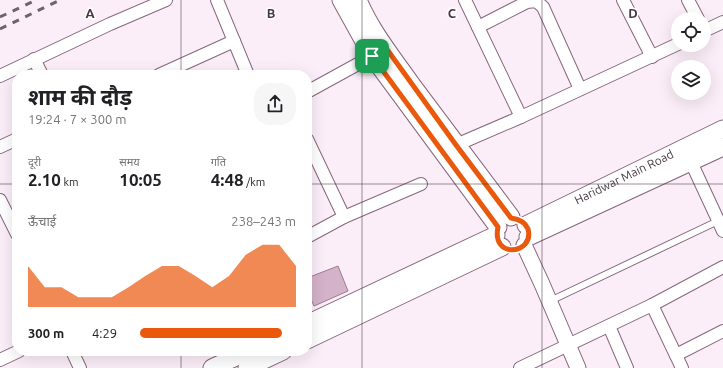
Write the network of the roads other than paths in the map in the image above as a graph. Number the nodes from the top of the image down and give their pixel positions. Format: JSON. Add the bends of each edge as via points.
{"nodes":[{"id":1,"x":166,"y":0,"type":"edge"},
{"id":2,"x":217,"y":0,"type":"edge"},
{"id":3,"x":342,"y":0,"type":"edge"},
{"id":4,"x":358,"y":0,"type":"edge"},
{"id":5,"x":465,"y":0,"type":"edge"},
{"id":6,"x":623,"y":0,"type":"edge"},
{"id":7,"x":688,"y":0,"type":"edge"},
{"id":8,"x":694,"y":12,"type":"edge"},
{"id":9,"x":723,"y":22,"type":"edge"},
{"id":10,"x":478,"y":27,"type":"junction"},
{"id":11,"x":711,"y":28,"type":"edge"},
{"id":12,"x":234,"y":42,"type":"junction"},
{"id":13,"x":671,"y":48,"type":"edge"},
{"id":14,"x":379,"y":52,"type":"junction"},
{"id":15,"x":652,"y":57,"type":"junction"},
{"id":16,"x":34,"y":59,"type":"junction"},
{"id":17,"x":40,"y":70,"type":"edge"},
{"id":18,"x":170,"y":70,"type":"edge"},
{"id":19,"x":246,"y":70,"type":"edge"},
{"id":20,"x":0,"y":76,"type":"edge"},
{"id":21,"x":312,"y":89,"type":"edge"},
{"id":22,"x":580,"y":89,"type":"junction"},
{"id":23,"x":521,"y":117,"type":"junction"},
{"id":24,"x":723,"y":129,"type":"edge"},
{"id":25,"x":12,"y":141,"type":"edge"},
{"id":26,"x":456,"y":145,"type":"junction"},
{"id":27,"x":0,"y":147,"type":"edge"},
{"id":28,"x":723,"y":147,"type":"edge"},
{"id":29,"x":312,"y":155,"type":"edge"},
{"id":30,"x":691,"y":162,"type":"junction"},
{"id":31,"x":421,"y":184,"type":"dead end"},
{"id":32,"x":0,"y":201,"type":"edge"},
{"id":33,"x":344,"y":217,"type":"junction"},
{"id":34,"x":12,"y":224,"type":"edge"},
{"id":35,"x":720,"y":226,"type":"edge"},
{"id":36,"x":312,"y":234,"type":"edge"},
{"id":37,"x":513,"y":235,"type":"junction"},
{"id":38,"x":723,"y":267,"type":"edge"},
{"id":39,"x":550,"y":301,"type":"junction"},
{"id":40,"x":652,"y":305,"type":"junction"},
{"id":41,"x":312,"y":322,"type":"edge"},
{"id":42,"x":608,"y":326,"type":"junction"},
{"id":43,"x":723,"y":330,"type":"edge"},
{"id":44,"x":312,"y":337,"type":"edge"},
{"id":45,"x":564,"y":347,"type":"junction"},
{"id":46,"x":12,"y":354,"type":"edge"},
{"id":47,"x":676,"y":355,"type":"junction"},
{"id":48,"x":74,"y":356,"type":"edge"},
{"id":49,"x":238,"y":356,"type":"edge"},
{"id":50,"x":272,"y":356,"type":"edge"},
{"id":51,"x":0,"y":360,"type":"edge"},
{"id":52,"x":80,"y":368,"type":"edge"},
{"id":53,"x":212,"y":368,"type":"edge"},
{"id":54,"x":247,"y":368,"type":"edge"},
{"id":55,"x":520,"y":368,"type":"edge"},
{"id":56,"x":569,"y":368,"type":"edge"},
{"id":57,"x":578,"y":368,"type":"edge"},
{"id":58,"x":627,"y":368,"type":"edge"},
{"id":59,"x":682,"y":368,"type":"edge"}],
"edges":[{"from":1,"to":16,"type":"street"},
{"from":2,"to":12,"type":"street"},
{"from":3,"to":14,"type":"main road"},
{"from":4,"to":14,"type":"main road","via":[[376,34]]},
{"from":5,"to":10,"type":"street"},
{"from":6,"to":15,"type":"street"},
{"from":7,"to":8,"type":"street"},
{"from":9,"to":11,"type":"street"},
{"from":10,"to":22,"type":"street","via":[[527,2],[536,1],[543,7]]},
{"from":10,"to":23,"type":"street"},
{"from":12,"to":18,"type":"street"},
{"from":12,"to":19,"type":"street"},
{"from":13,"to":15,"type":"street"},
{"from":14,"to":21,"type":"street"},
{"from":14,"to":26,"type":"main road"},
{"from":14,"to":37,"type":"main road"},
{"from":15,"to":22,"type":"street"},
{"from":16,"to":17,"type":"street"},
{"from":16,"to":20,"type":"street"},
{"from":22,"to":23,"type":"street"},
{"from":23,"to":26,"type":"street"},
{"from":24,"to":37,"type":"main road","name":"Haridwar Main Road"},
{"from":25,"to":27,"type":"street"},
{"from":26,"to":37,"type":"main road"},
{"from":28,"to":30,"type":"main road","name":"Haridwar Main Road"},
{"from":29,"to":33,"type":"street"},
{"from":30,"to":35,"type":"street"},
{"from":30,"to":37,"type":"main road","name":"Haridwar Main Road"},
{"from":31,"to":33,"type":"street"},
{"from":32,"to":34,"type":"street"},
{"from":33,"to":36,"type":"street"},
{"from":35,"to":39,"type":"lane"},
{"from":37,"to":39,"type":"street"},
{"from":37,"to":41,"type":"main road","name":"Haridwar Main Road"},
{"from":37,"to":44,"type":"main road","name":"Haridwar Main Road"},
{"from":37,"to":45,"type":"street"},
{"from":38,"to":40,"type":"street"},
{"from":39,"to":45,"type":"street"},
{"from":40,"to":42,"type":"street"},
{"from":40,"to":47,"type":"street"},
{"from":42,"to":45,"type":"street"},
{"from":42,"to":58,"type":"street"},
{"from":43,"to":47,"type":"street"},
{"from":45,"to":55,"type":"street"},
{"from":45,"to":56,"type":"street"},
{"from":45,"to":57,"type":"street"},
{"from":46,"to":51,"type":"street"},
{"from":47,"to":59,"type":"street"},
{"from":48,"to":52,"type":"street"},
{"from":49,"to":53,"type":"main road"},
{"from":50,"to":54,"type":"main road"}]}
